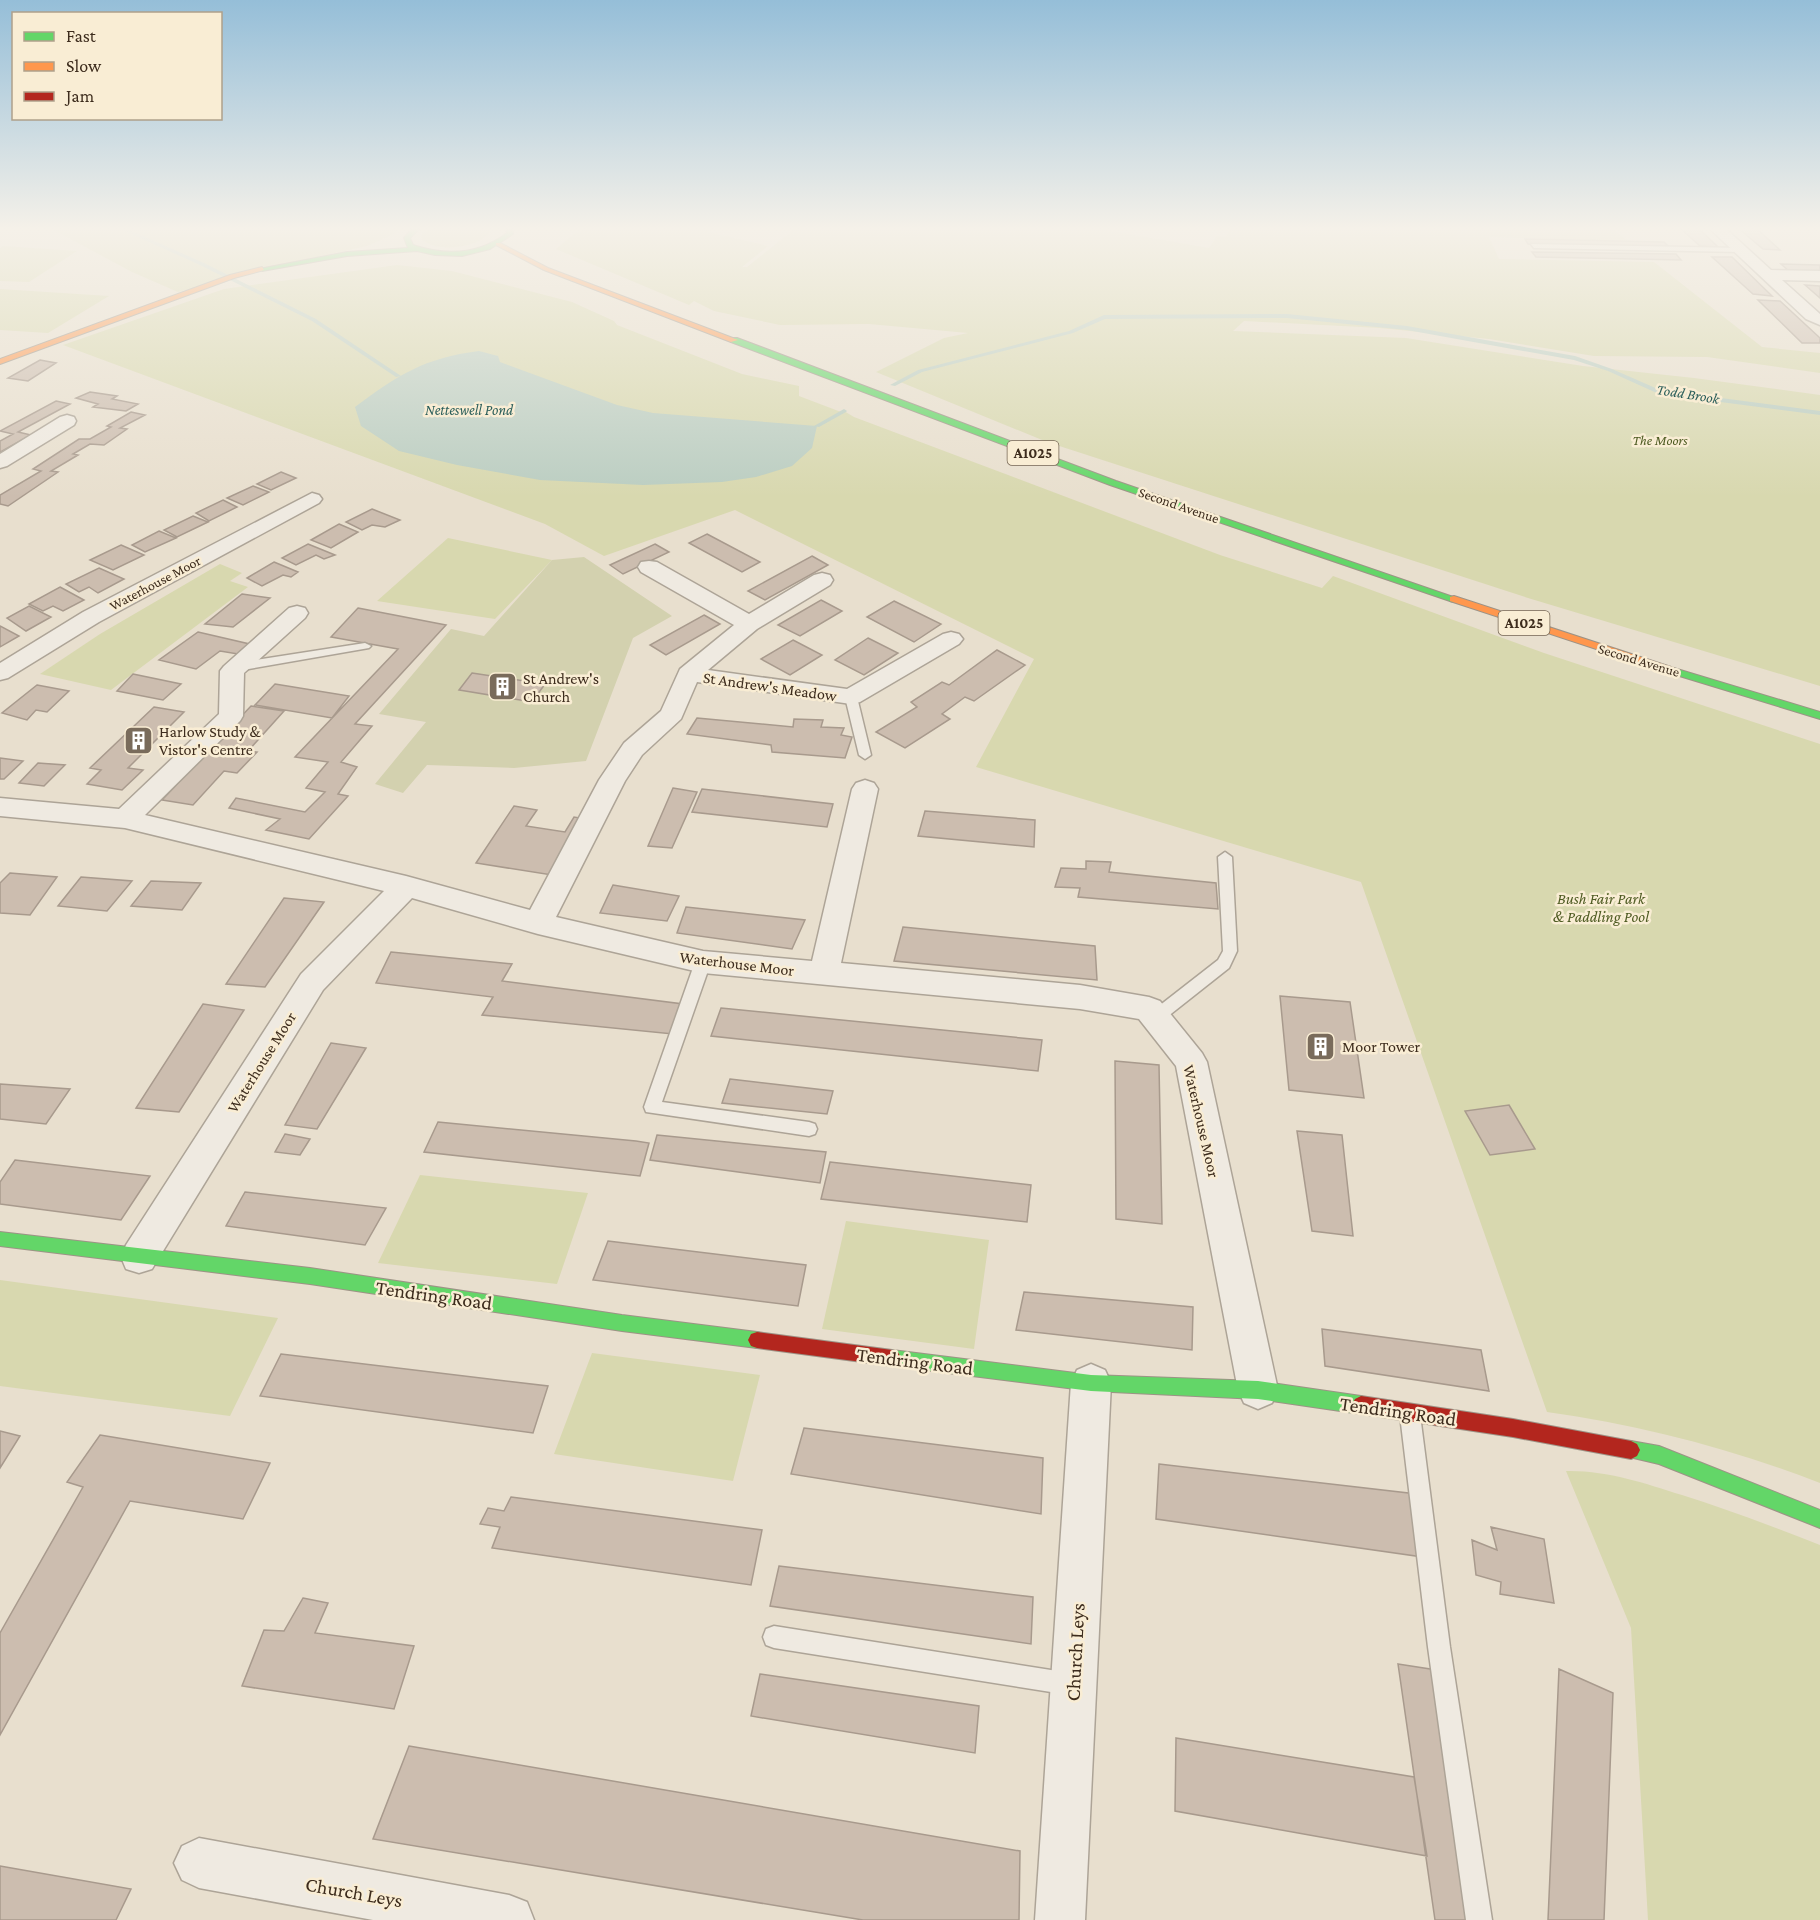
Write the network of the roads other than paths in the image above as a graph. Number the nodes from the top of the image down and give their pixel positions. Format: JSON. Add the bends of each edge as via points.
{"nodes":[{"id":1,"x":120,"y":318,"type":"edge"},
{"id":2,"x":675,"y":318,"type":"edge"},
{"id":3,"x":0,"y":362,"type":"edge"},
{"id":4,"x":67,"y":421,"type":"dead end"},
{"id":5,"x":0,"y":462,"type":"edge"},
{"id":6,"x":312,"y":499,"type":"dead end"},
{"id":7,"x":649,"y":567,"type":"dead end"},
{"id":8,"x":822,"y":580,"type":"dead end"},
{"id":9,"x":297,"y":613,"type":"dead end"},
{"id":10,"x":749,"y":624,"type":"junction"},
{"id":11,"x":951,"y":639,"type":"dead end"},
{"id":12,"x":365,"y":646,"type":"dead end"},
{"id":13,"x":237,"y":667,"type":"junction"},
{"id":14,"x":0,"y":673,"type":"edge"},
{"id":15,"x":688,"y":674,"type":"junction"},
{"id":16,"x":851,"y":697,"type":"junction"},
{"id":17,"x":1820,"y":716,"type":"edge"},
{"id":18,"x":865,"y":755,"type":"dead end"},
{"id":19,"x":865,"y":789,"type":"dead end"},
{"id":20,"x":0,"y":807,"type":"edge"},
{"id":21,"x":125,"y":819,"type":"junction"},
{"id":22,"x":1225,"y":857,"type":"dead end"},
{"id":23,"x":406,"y":886,"type":"junction"},
{"id":24,"x":537,"y":923,"type":"junction"},
{"id":25,"x":703,"y":962,"type":"junction"},
{"id":26,"x":824,"y":973,"type":"junction"},
{"id":27,"x":1156,"y":1017,"type":"junction"},
{"id":28,"x":809,"y":1129,"type":"dead end"},
{"id":29,"x":0,"y":1239,"type":"edge"},
{"id":30,"x":139,"y":1257,"type":"junction"},
{"id":31,"x":1091,"y":1383,"type":"junction"},
{"id":32,"x":1258,"y":1390,"type":"junction"},
{"id":33,"x":1410,"y":1413,"type":"junction"},
{"id":34,"x":1820,"y":1519,"type":"edge"},
{"id":35,"x":774,"y":1637,"type":"dead end"},
{"id":36,"x":1073,"y":1684,"type":"junction"},
{"id":37,"x":199,"y":1863,"type":"dead end"},
{"id":38,"x":508,"y":1920,"type":"edge"},
{"id":39,"x":1059,"y":1920,"type":"edge"},
{"id":40,"x":1479,"y":1920,"type":"edge"}],
"edges":[{"from":1,"to":3,"type":"main road"},
{"from":2,"to":17,"type":"main road","name":"Second Avenue","number":"A1025","via":[[1113,483],[1571,639]]},
{"from":4,"to":5,"type":"street"},
{"from":6,"to":14,"type":"street","name":"Waterhouse Moor","via":[[92,617]]},
{"from":7,"to":10,"type":"street"},
{"from":8,"to":10,"type":"street"},
{"from":9,"to":13,"type":"street"},
{"from":10,"to":15,"type":"street"},
{"from":11,"to":16,"type":"street","name":"St Andrew's Meadow"},
{"from":12,"to":13,"type":"lane"},
{"from":13,"to":21,"type":"street","via":[[232,671],[231,716]]},
{"from":15,"to":16,"type":"street","name":"St Andrew's Meadow"},
{"from":15,"to":24,"type":"street","name":"St Andrew's Meadow","via":[[672,714],[633,749],[612,780]]},
{"from":16,"to":18,"type":"lane"},
{"from":19,"to":26,"type":"street"},
{"from":20,"to":21,"type":"street","name":"Waterhouse Moor"},
{"from":21,"to":23,"type":"street","name":"Waterhouse Moor"},
{"from":22,"to":27,"type":"lane","via":[[1230,951],[1224,964]]},
{"from":23,"to":24,"type":"street","name":"Waterhouse Moor"},
{"from":23,"to":30,"type":"street","name":"Waterhouse Moor","via":[[312,982]]},
{"from":24,"to":25,"type":"street","name":"Waterhouse Moor"},
{"from":25,"to":26,"type":"street","name":"Waterhouse Moor"},
{"from":25,"to":28,"type":"lane","via":[[652,1107]]},
{"from":26,"to":27,"type":"street","name":"Waterhouse Moor","via":[[1080,997],[1149,1009]]},
{"from":27,"to":32,"type":"street","name":"Waterhouse Moor","via":[[1191,1062]]},
{"from":29,"to":30,"type":"main road","name":"Tendring Road"},
{"from":30,"to":31,"type":"main road","name":"Tendring Road","via":[[310,1276],[622,1323]]},
{"from":31,"to":32,"type":"main road","name":"Tendring Road"},
{"from":31,"to":36,"type":"street","name":"Church Leys"},
{"from":32,"to":33,"type":"main road","name":"Tendring Road"},
{"from":33,"to":34,"type":"main road","name":"Tendring Road","via":[[1659,1455]]},
{"from":33,"to":40,"type":"lane"},
{"from":35,"to":36,"type":"lane"},
{"from":36,"to":39,"type":"street","name":"Church Leys"},
{"from":37,"to":38,"type":"street","name":"Church Leys"}]}
